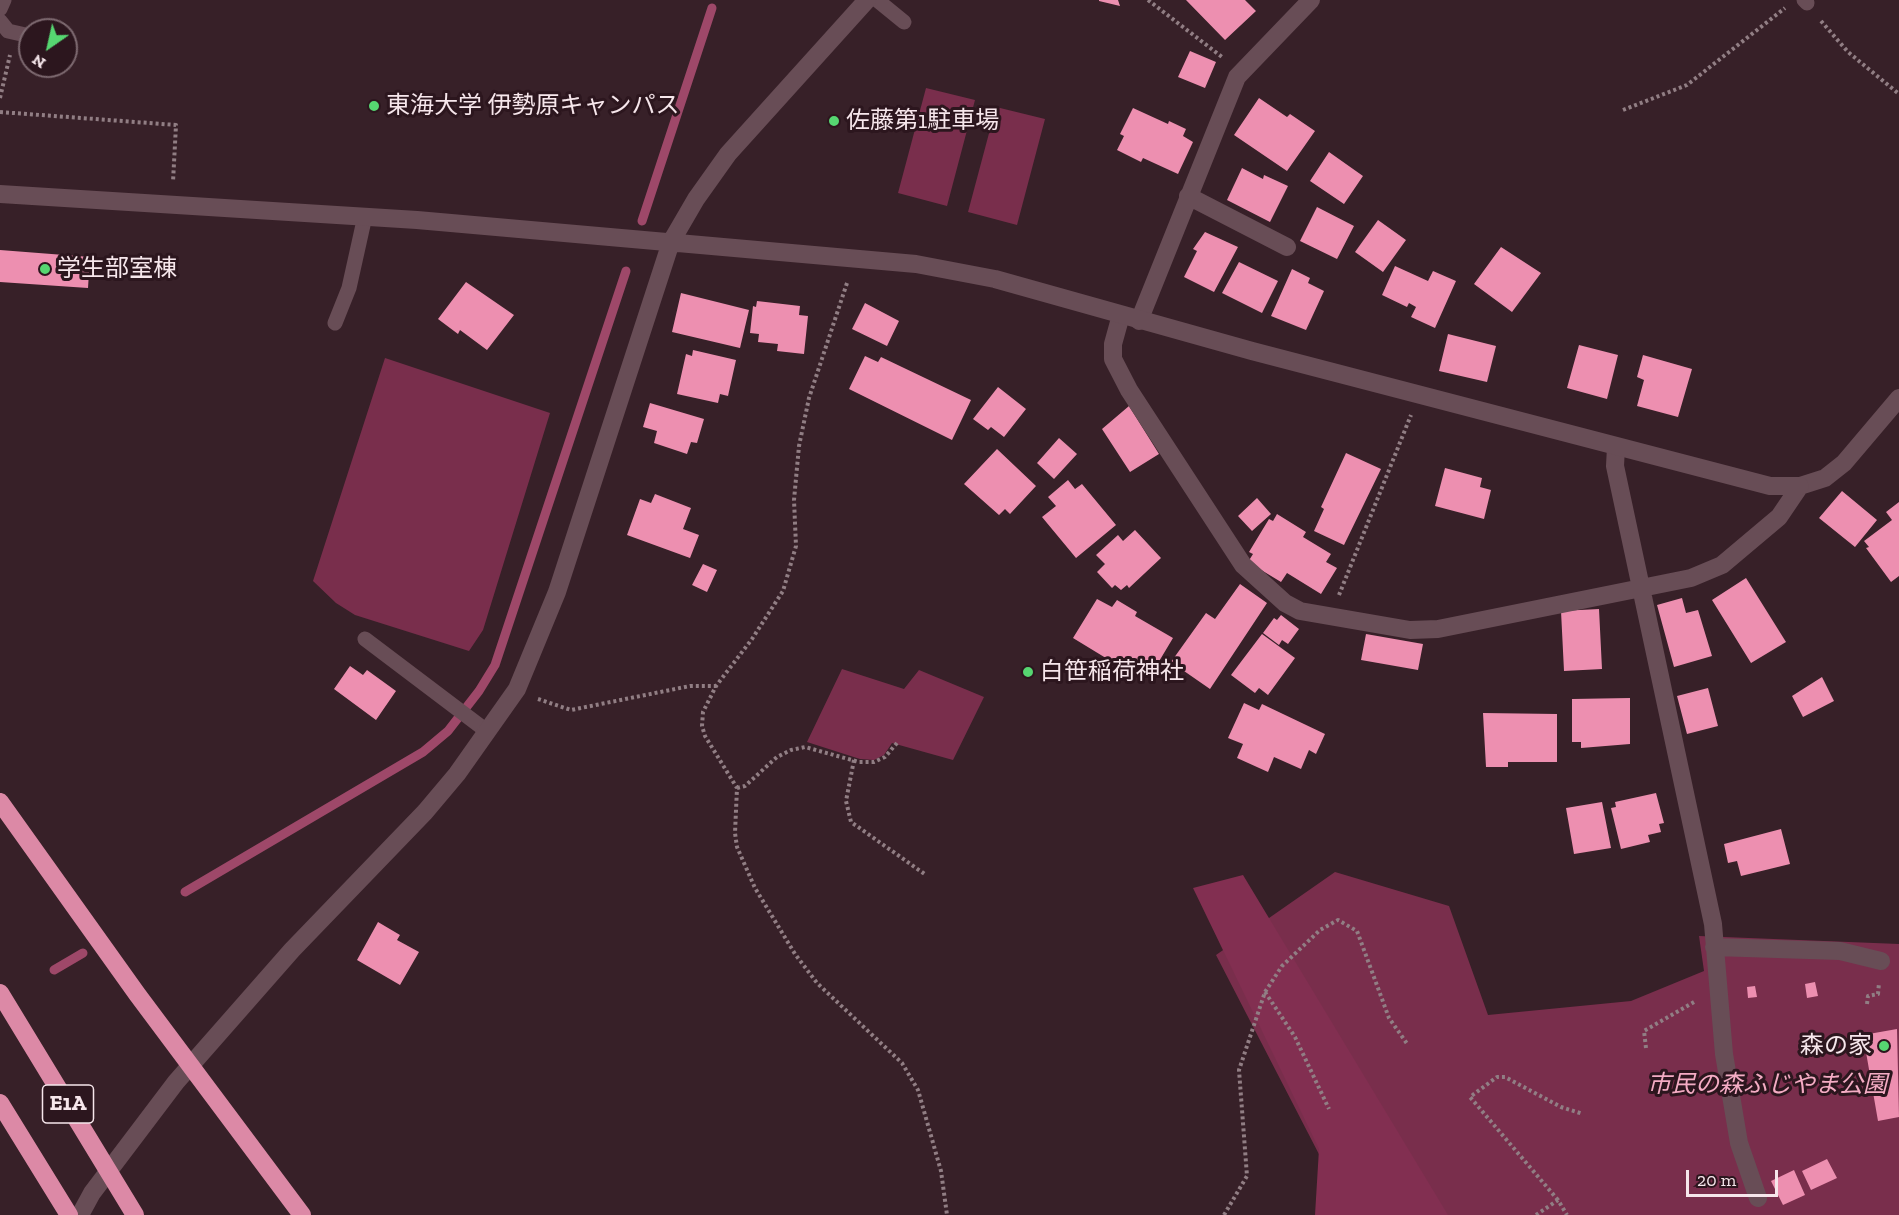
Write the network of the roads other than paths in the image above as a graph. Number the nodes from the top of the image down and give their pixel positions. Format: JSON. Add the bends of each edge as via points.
{"nodes":[{"id":1,"x":4,"y":0,"type":"edge"},
{"id":2,"x":1311,"y":0,"type":"edge"},
{"id":3,"x":865,"y":2,"type":"edge"},
{"id":4,"x":0,"y":9,"type":"edge"},
{"id":5,"x":0,"y":21,"type":"edge"},
{"id":6,"x":904,"y":22,"type":"dead end"},
{"id":7,"x":18,"y":34,"type":"edge"},
{"id":8,"x":0,"y":194,"type":"edge"},
{"id":9,"x":1188,"y":196,"type":"junction"},
{"id":10,"x":365,"y":216,"type":"junction"},
{"id":11,"x":670,"y":242,"type":"junction"},
{"id":12,"x":1287,"y":247,"type":"dead end"},
{"id":13,"x":1121,"y":315,"type":"junction"},
{"id":14,"x":1139,"y":321,"type":"junction"},
{"id":15,"x":335,"y":323,"type":"dead end"},
{"id":16,"x":1899,"y":398,"type":"edge"},
{"id":17,"x":1616,"y":447,"type":"junction"},
{"id":18,"x":1800,"y":486,"type":"junction"},
{"id":19,"x":1639,"y":587,"type":"junction"},
{"id":20,"x":365,"y":639,"type":"dead end"},
{"id":21,"x":488,"y":732,"type":"junction"},
{"id":22,"x":0,"y":802,"type":"edge"},
{"id":23,"x":1714,"y":947,"type":"junction"},
{"id":24,"x":1881,"y":962,"type":"dead end"},
{"id":25,"x":0,"y":993,"type":"edge"},
{"id":26,"x":0,"y":1103,"type":"edge"},
{"id":27,"x":1758,"y":1198,"type":"dead end"},
{"id":28,"x":69,"y":1215,"type":"edge"},
{"id":29,"x":80,"y":1215,"type":"edge"},
{"id":30,"x":135,"y":1215,"type":"edge"},
{"id":31,"x":302,"y":1215,"type":"edge"}],
"edges":[{"from":1,"to":4,"type":"lane"},
{"from":2,"to":9,"type":"street","via":[[1242,72]]},
{"from":3,"to":6,"type":"lane"},
{"from":3,"to":11,"type":"street","via":[[728,154]]},
{"from":5,"to":7,"type":"lane","via":[[8,31]]},
{"from":8,"to":10,"type":"street"},
{"from":9,"to":12,"type":"street"},
{"from":9,"to":14,"type":"street"},
{"from":10,"to":11,"type":"street"},
{"from":10,"to":15,"type":"lane","via":[[349,288]]},
{"from":11,"to":13,"type":"street","via":[[916,264],[995,279]]},
{"from":11,"to":21,"type":"street","via":[[557,592],[517,688]]},
{"from":13,"to":14,"type":"street"},
{"from":13,"to":19,"type":"street","via":[[1113,358],[1129,390],[1242,565],[1285,603],[1300,611],[1410,630],[1438,628]]},
{"from":14,"to":17,"type":"street"},
{"from":16,"to":18,"type":"street","via":[[1844,463],[1825,478]]},
{"from":17,"to":18,"type":"street","via":[[1770,486]]},
{"from":17,"to":19,"type":"street","via":[[1615,466]]},
{"from":18,"to":19,"type":"street","via":[[1779,517],[1722,565],[1691,579]]},
{"from":19,"to":23,"type":"street","via":[[1713,924]]},
{"from":20,"to":21,"type":"lane"},
{"from":21,"to":29,"type":"street","via":[[425,812],[292,950],[176,1082],[92,1193]]},
{"from":22,"to":31,"type":"highway"},
{"from":23,"to":24,"type":"street","via":[[1840,951]]},
{"from":23,"to":27,"type":"street","via":[[1724,1054],[1739,1143]]},
{"from":25,"to":30,"type":"highway","number":"E1A"},
{"from":26,"to":28,"type":"highway","number":"E1A"}]}
